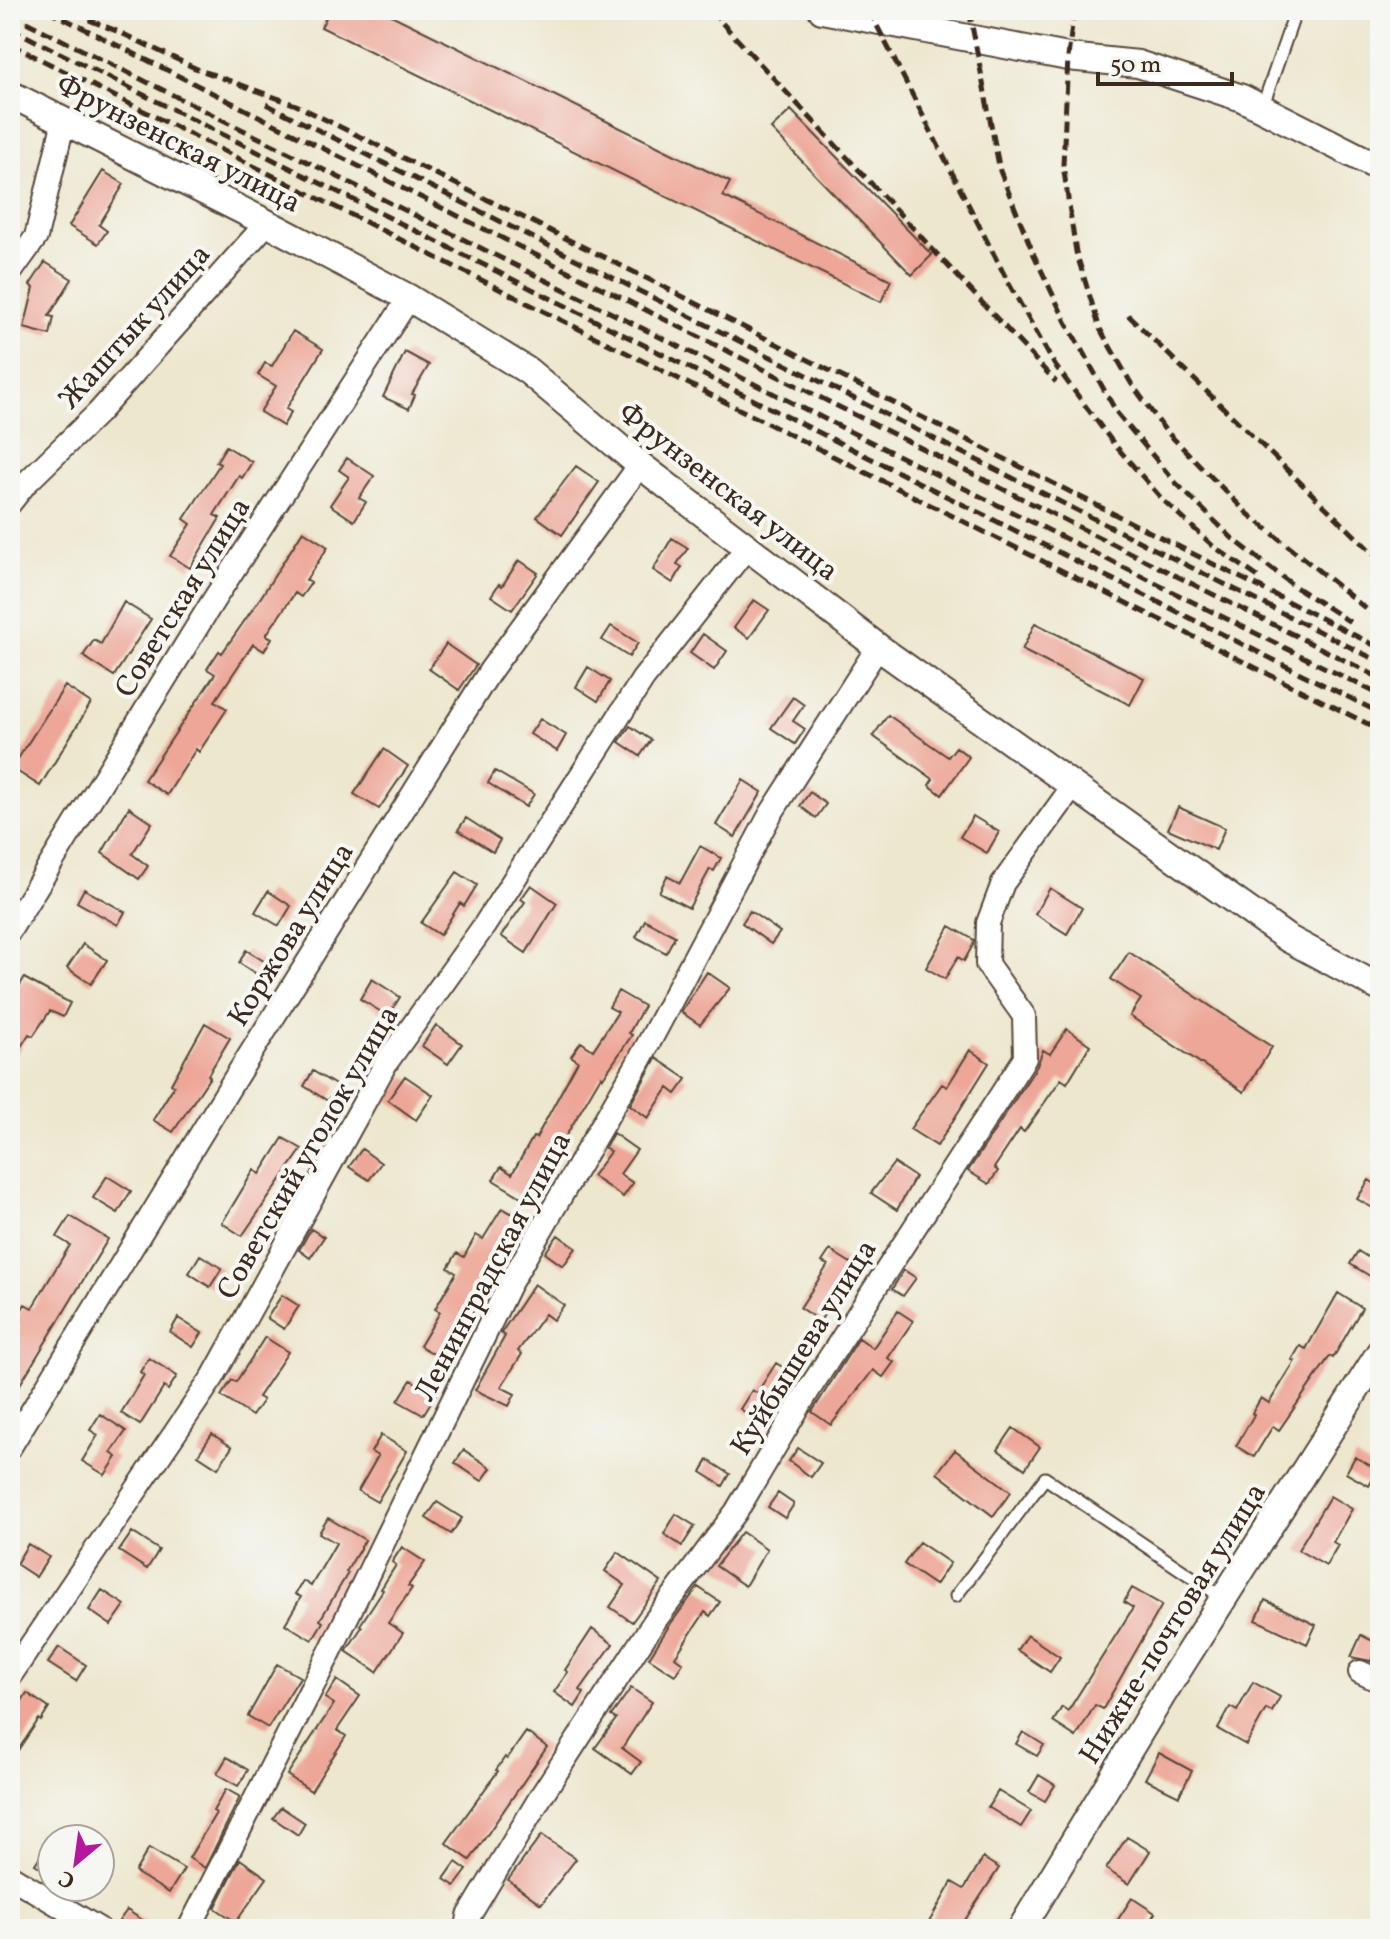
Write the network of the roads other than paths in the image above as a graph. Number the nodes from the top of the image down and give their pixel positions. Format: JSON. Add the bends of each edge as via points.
{"nodes":[{"id":1,"x":822,"y":10,"type":"edge"},
{"id":2,"x":1296,"y":10,"type":"edge"},
{"id":3,"x":10,"y":94,"type":"edge"},
{"id":4,"x":1262,"y":108,"type":"junction"},
{"id":5,"x":64,"y":120,"type":"junction"},
{"id":6,"x":1380,"y":168,"type":"edge"},
{"id":7,"x":267,"y":223,"type":"junction"},
{"id":8,"x":10,"y":273,"type":"edge"},
{"id":9,"x":409,"y":298,"type":"junction"},
{"id":10,"x":640,"y":465,"type":"junction"},
{"id":11,"x":10,"y":503,"type":"edge"},
{"id":12,"x":747,"y":547,"type":"junction"},
{"id":13,"x":878,"y":647,"type":"junction"},
{"id":14,"x":1074,"y":785,"type":"junction"},
{"id":15,"x":10,"y":930,"type":"edge"},
{"id":16,"x":1380,"y":988,"type":"edge"},
{"id":17,"x":1380,"y":1352,"type":"edge"},
{"id":18,"x":10,"y":1447,"type":"edge"},
{"id":19,"x":956,"y":1596,"type":"dead end"},
{"id":20,"x":1224,"y":1599,"type":"junction"},
{"id":21,"x":10,"y":1676,"type":"edge"},
{"id":22,"x":10,"y":1876,"type":"edge"},
{"id":23,"x":99,"y":1929,"type":"edge"},
{"id":24,"x":189,"y":1929,"type":"edge"},
{"id":25,"x":467,"y":1929,"type":"edge"},
{"id":26,"x":1021,"y":1929,"type":"edge"}],
"edges":[{"from":1,"to":4,"type":"street","via":[[1038,52],[1138,64]]},
{"from":2,"to":4,"type":"lane"},
{"from":3,"to":5,"type":"street","name":"Фрунзенская улица"},
{"from":4,"to":6,"type":"street"},
{"from":5,"to":7,"type":"street","name":"Фрунзенская улица"},
{"from":5,"to":8,"type":"street","via":[[36,237]]},
{"from":7,"to":9,"type":"street","name":"Фрунзенская улица"},
{"from":7,"to":11,"type":"street","name":"Жаштык улица"},
{"from":9,"to":10,"type":"street","name":"Фрунзенская улица","via":[[528,371]]},
{"from":9,"to":15,"type":"street","name":"Советская улица"},
{"from":10,"to":12,"type":"street","name":"Фрунзенская улица"},
{"from":10,"to":18,"type":"street","name":"Коржова улица","via":[[490,671]]},
{"from":12,"to":13,"type":"street","name":"Фрунзенская улица"},
{"from":12,"to":21,"type":"street","name":"Советский уголок улица","via":[[643,679],[484,926],[386,1063],[213,1377]]},
{"from":13,"to":14,"type":"street","name":"Фрунзенская улица"},
{"from":13,"to":24,"type":"street","name":"Ленинградская улица","via":[[770,815],[637,1065],[509,1285]]},
{"from":14,"to":16,"type":"street","name":"Фрунзенская улица","via":[[1287,938]]},
{"from":14,"to":25,"type":"street","name":"Куйбышева улица","via":[[1003,883],[988,923],[987,964],[1024,1016],[1025,1058],[808,1391],[736,1512],[654,1622],[552,1780],[469,1916]]},
{"from":17,"to":20,"type":"street","name":"Нижне-почтовая улица"},
{"from":19,"to":20,"type":"lane","via":[[1045,1478]]},
{"from":20,"to":26,"type":"street","name":"Нижне-почтовая улица"},
{"from":22,"to":23,"type":"street"}]}
